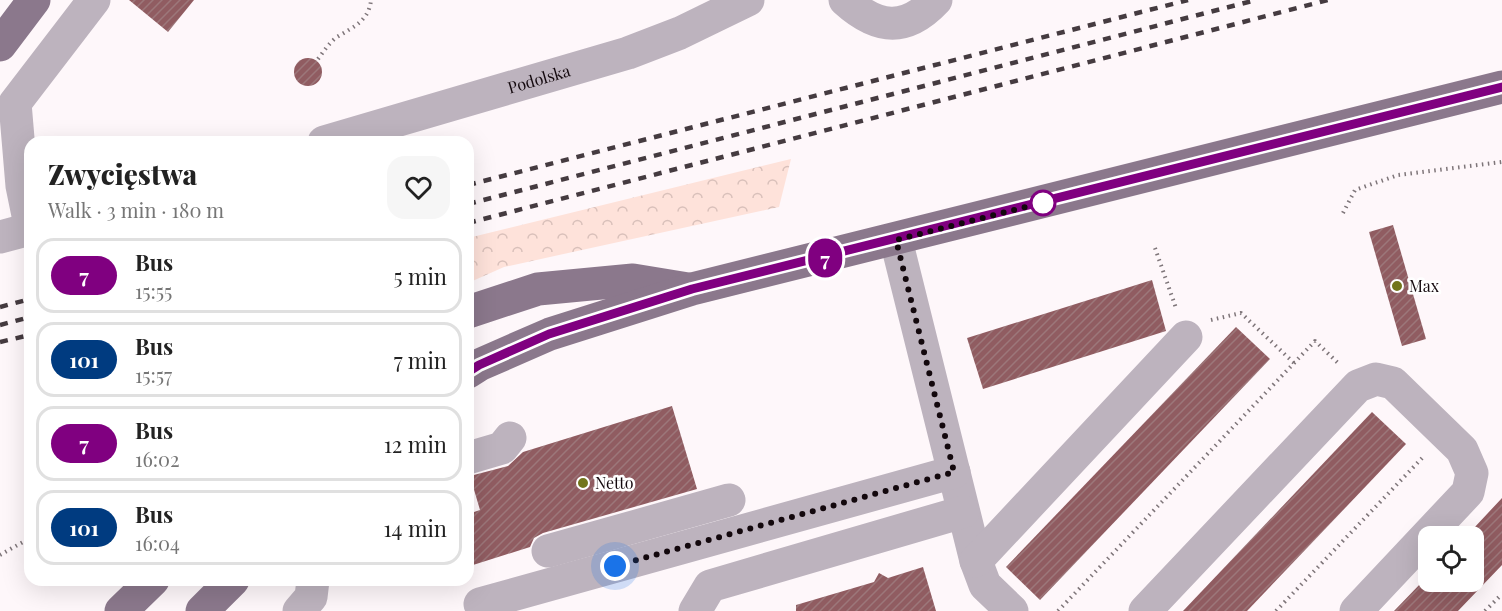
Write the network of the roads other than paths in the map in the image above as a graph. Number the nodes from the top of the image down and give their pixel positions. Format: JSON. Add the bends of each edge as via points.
{"nodes":[{"id":1,"x":34,"y":0,"type":"edge"},
{"id":2,"x":93,"y":0,"type":"edge"},
{"id":3,"x":748,"y":0,"type":"edge"},
{"id":4,"x":845,"y":0,"type":"edge"},
{"id":5,"x":936,"y":0,"type":"edge"},
{"id":6,"x":0,"y":45,"type":"edge"},
{"id":7,"x":1502,"y":87,"type":"edge"},
{"id":8,"x":344,"y":136,"type":"edge"},
{"id":9,"x":24,"y":196,"type":"edge"},
{"id":10,"x":24,"y":229,"type":"edge"},
{"id":11,"x":0,"y":237,"type":"edge"},
{"id":12,"x":896,"y":240,"type":"junction"},
{"id":13,"x":692,"y":289,"type":"junction"},
{"id":14,"x":474,"y":310,"type":"edge"},
{"id":15,"x":1186,"y":337,"type":"road end"},
{"id":16,"x":474,"y":368,"type":"edge"},
{"id":17,"x":510,"y":438,"type":"dead end"},
{"id":18,"x":474,"y":456,"type":"edge"},
{"id":19,"x":954,"y":472,"type":"junction"},
{"id":20,"x":729,"y":500,"type":"dead end"},
{"id":21,"x":963,"y":512,"type":"junction"},
{"id":22,"x":548,"y":551,"type":"dead end"},
{"id":23,"x":976,"y":561,"type":"junction"},
{"id":24,"x":147,"y":586,"type":"edge"},
{"id":25,"x":227,"y":586,"type":"edge"},
{"id":26,"x":312,"y":586,"type":"edge"},
{"id":27,"x":480,"y":604,"type":"dead end"},
{"id":28,"x":121,"y":611,"type":"edge"},
{"id":29,"x":202,"y":611,"type":"edge"},
{"id":30,"x":299,"y":611,"type":"edge"},
{"id":31,"x":695,"y":611,"type":"edge"},
{"id":32,"x":1012,"y":611,"type":"edge"},
{"id":33,"x":1145,"y":611,"type":"edge"},
{"id":34,"x":1356,"y":611,"type":"edge"}],
"edges":[{"from":1,"to":6,"type":"main road"},
{"from":2,"to":9,"type":"street","via":[[15,103]]},
{"from":3,"to":8,"type":"street","name":"Podolska","via":[[627,53]]},
{"from":4,"to":5,"type":"street","via":[[868,17],[897,25],[922,15]]},
{"from":7,"to":12,"type":"main road"},
{"from":10,"to":11,"type":"street"},
{"from":12,"to":13,"type":"main road"},
{"from":12,"to":19,"type":"street"},
{"from":13,"to":14,"type":"main road","via":[[633,280],[538,289]]},
{"from":13,"to":16,"type":"main road","via":[[549,334]]},
{"from":15,"to":23,"type":"street"},
{"from":17,"to":18,"type":"street","via":[[502,448]]},
{"from":19,"to":21,"type":"street"},
{"from":19,"to":27,"type":"street"},
{"from":20,"to":22,"type":"street"},
{"from":21,"to":23,"type":"street"},
{"from":21,"to":31,"type":"street","via":[[710,586]]},
{"from":23,"to":32,"type":"street","via":[[985,585]]},
{"from":24,"to":28,"type":"main road"},
{"from":25,"to":29,"type":"main road"},
{"from":26,"to":30,"type":"street","via":[[310,597]]},
{"from":33,"to":34,"type":"street","via":[[1358,386],[1376,379],[1393,383],[1462,450],[1472,473],[1468,492]]}]}
